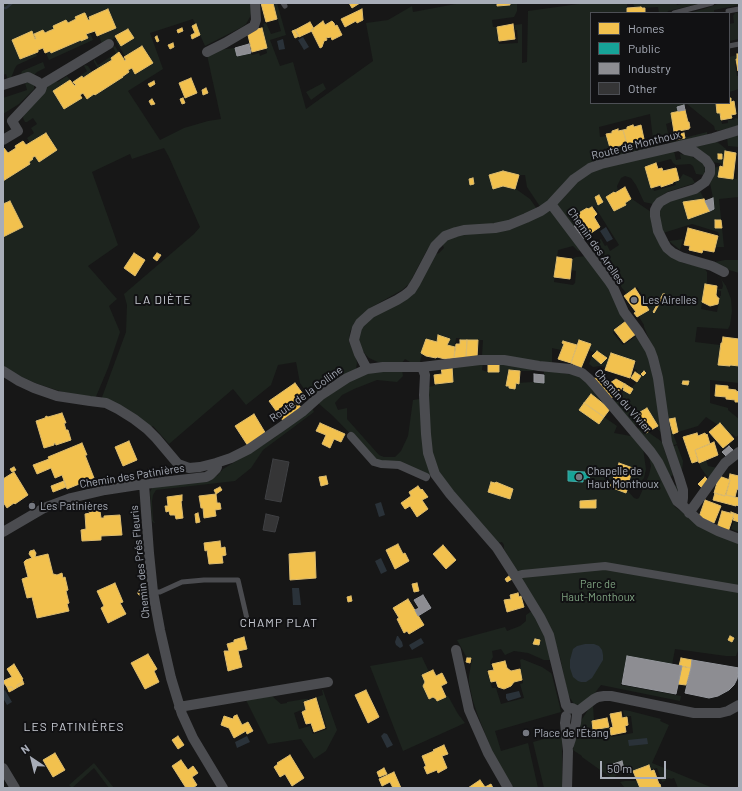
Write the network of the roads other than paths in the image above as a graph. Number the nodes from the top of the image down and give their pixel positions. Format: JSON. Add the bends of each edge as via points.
{"nodes":[{"id":1,"x":255,"y":3,"type":"edge"},
{"id":2,"x":712,"y":3,"type":"edge"},
{"id":3,"x":739,"y":9,"type":"edge"},
{"id":4,"x":728,"y":11,"type":"dead end"},
{"id":5,"x":678,"y":12,"type":"edge"},
{"id":6,"x":109,"y":44,"type":"dead end"},
{"id":7,"x":207,"y":52,"type":"dead end"},
{"id":8,"x":3,"y":85,"type":"edge"},
{"id":9,"x":41,"y":85,"type":"junction"},
{"id":10,"x":739,"y":130,"type":"edge"},
{"id":11,"x":3,"y":140,"type":"edge"},
{"id":12,"x":680,"y":146,"type":"junction"},
{"id":13,"x":551,"y":204,"type":"junction"},
{"id":14,"x":724,"y":272,"type":"dead end"},
{"id":15,"x":422,"y":367,"type":"junction"},
{"id":16,"x":367,"y":369,"type":"junction"},
{"id":17,"x":3,"y":371,"type":"edge"},
{"id":18,"x":350,"y":436,"type":"dead end"},
{"id":19,"x":739,"y":452,"type":"edge"},
{"id":20,"x":216,"y":463,"type":"junction"},
{"id":21,"x":426,"y":477,"type":"dead end"},
{"id":22,"x":144,"y":484,"type":"junction"},
{"id":23,"x":682,"y":505,"type":"junction"},
{"id":24,"x":689,"y":513,"type":"junction"},
{"id":25,"x":3,"y":532,"type":"edge"},
{"id":26,"x":739,"y":539,"type":"edge"},
{"id":27,"x":515,"y":576,"type":"junction"},
{"id":28,"x":739,"y":589,"type":"edge"},
{"id":29,"x":153,"y":592,"type":"junction"},
{"id":30,"x":248,"y":623,"type":"dead end"},
{"id":31,"x":456,"y":650,"type":"dead end"},
{"id":32,"x":328,"y":682,"type":"dead end"},
{"id":33,"x":739,"y":705,"type":"edge"},
{"id":34,"x":179,"y":707,"type":"junction"},
{"id":35,"x":572,"y":713,"type":"junction"},
{"id":36,"x":3,"y":768,"type":"edge"},
{"id":37,"x":15,"y":788,"type":"edge"},
{"id":38,"x":223,"y":788,"type":"edge"},
{"id":39,"x":508,"y":788,"type":"edge"},
{"id":40,"x":567,"y":788,"type":"edge"}],
"edges":[{"from":1,"to":7,"type":"street","via":[[254,26]]},
{"from":2,"to":5,"type":"lane"},
{"from":3,"to":4,"type":"lane"},
{"from":6,"to":9,"type":"street"},
{"from":8,"to":9,"type":"street","via":[[28,77]]},
{"from":9,"to":11,"type":"street","via":[[41,90],[12,121],[18,131]]},
{"from":10,"to":12,"type":"street","name":"Route de Monthoux"},
{"from":12,"to":13,"type":"street","name":"Route de Monthoux","via":[[590,168],[574,179]]},
{"from":12,"to":14,"type":"street","via":[[706,160],[710,166],[710,173],[695,189],[660,202],[655,210],[658,231],[667,248],[673,253]]},
{"from":13,"to":16,"type":"street","name":"Route de Monthoux","via":[[509,225],[460,231],[445,236],[435,246],[411,290],[371,313],[360,323],[354,340]]},
{"from":13,"to":23,"type":"street","name":"Chemin des Arelles","via":[[609,281],[624,312],[650,350],[658,378],[667,442],[683,490]]},
{"from":15,"to":16,"type":"street","name":"Route de la Colline"},
{"from":15,"to":23,"type":"street","name":"Chemin du Vivier","via":[[480,360],[504,360],[580,372],[589,379],[651,452],[677,501]]},
{"from":15,"to":27,"type":"street","via":[[425,374],[428,453],[435,474],[497,548]]},
{"from":16,"to":20,"type":"street","name":"Route de la Colline","via":[[347,378],[321,395],[267,438]]},
{"from":17,"to":20,"type":"street","name":"Route de la Colline","via":[[34,388],[57,396],[106,403],[118,409],[147,429],[182,466],[193,468]]},
{"from":18,"to":21,"type":"street","via":[[374,462],[399,465]]},
{"from":19,"to":24,"type":"street","via":[[724,463]]},
{"from":20,"to":22,"type":"street","name":"Chemin des Patinières","via":[[216,469],[206,477]]},
{"from":22,"to":25,"type":"street","name":"Chemin des Patinières","via":[[71,498],[44,508]]},
{"from":22,"to":29,"type":"street","name":"Chemin des Prés Fleuris"},
{"from":23,"to":24,"type":"street","name":"Chemin du Vivier"},
{"from":24,"to":26,"type":"street","name":"Chemin du Vivier","via":[[707,526]]},
{"from":27,"to":28,"type":"street","via":[[605,566]]},
{"from":27,"to":35,"type":"street","via":[[549,636],[566,705]]},
{"from":29,"to":30,"type":"lane","via":[[160,592],[182,582],[238,580]]},
{"from":29,"to":34,"type":"street","name":"Chemin des Prés Fleuris"},
{"from":31,"to":39,"type":"street","via":[[469,710],[488,753]]},
{"from":32,"to":34,"type":"street"},
{"from":33,"to":35,"type":"street","via":[[728,712],[694,713],[604,696],[594,699]]},
{"from":34,"to":38,"type":"street","name":"Chemin des Prés Fleuris","via":[[193,738]]},
{"from":35,"to":40,"type":"street","via":[[576,722],[568,751]]},
{"from":36,"to":37,"type":"street"}]}
